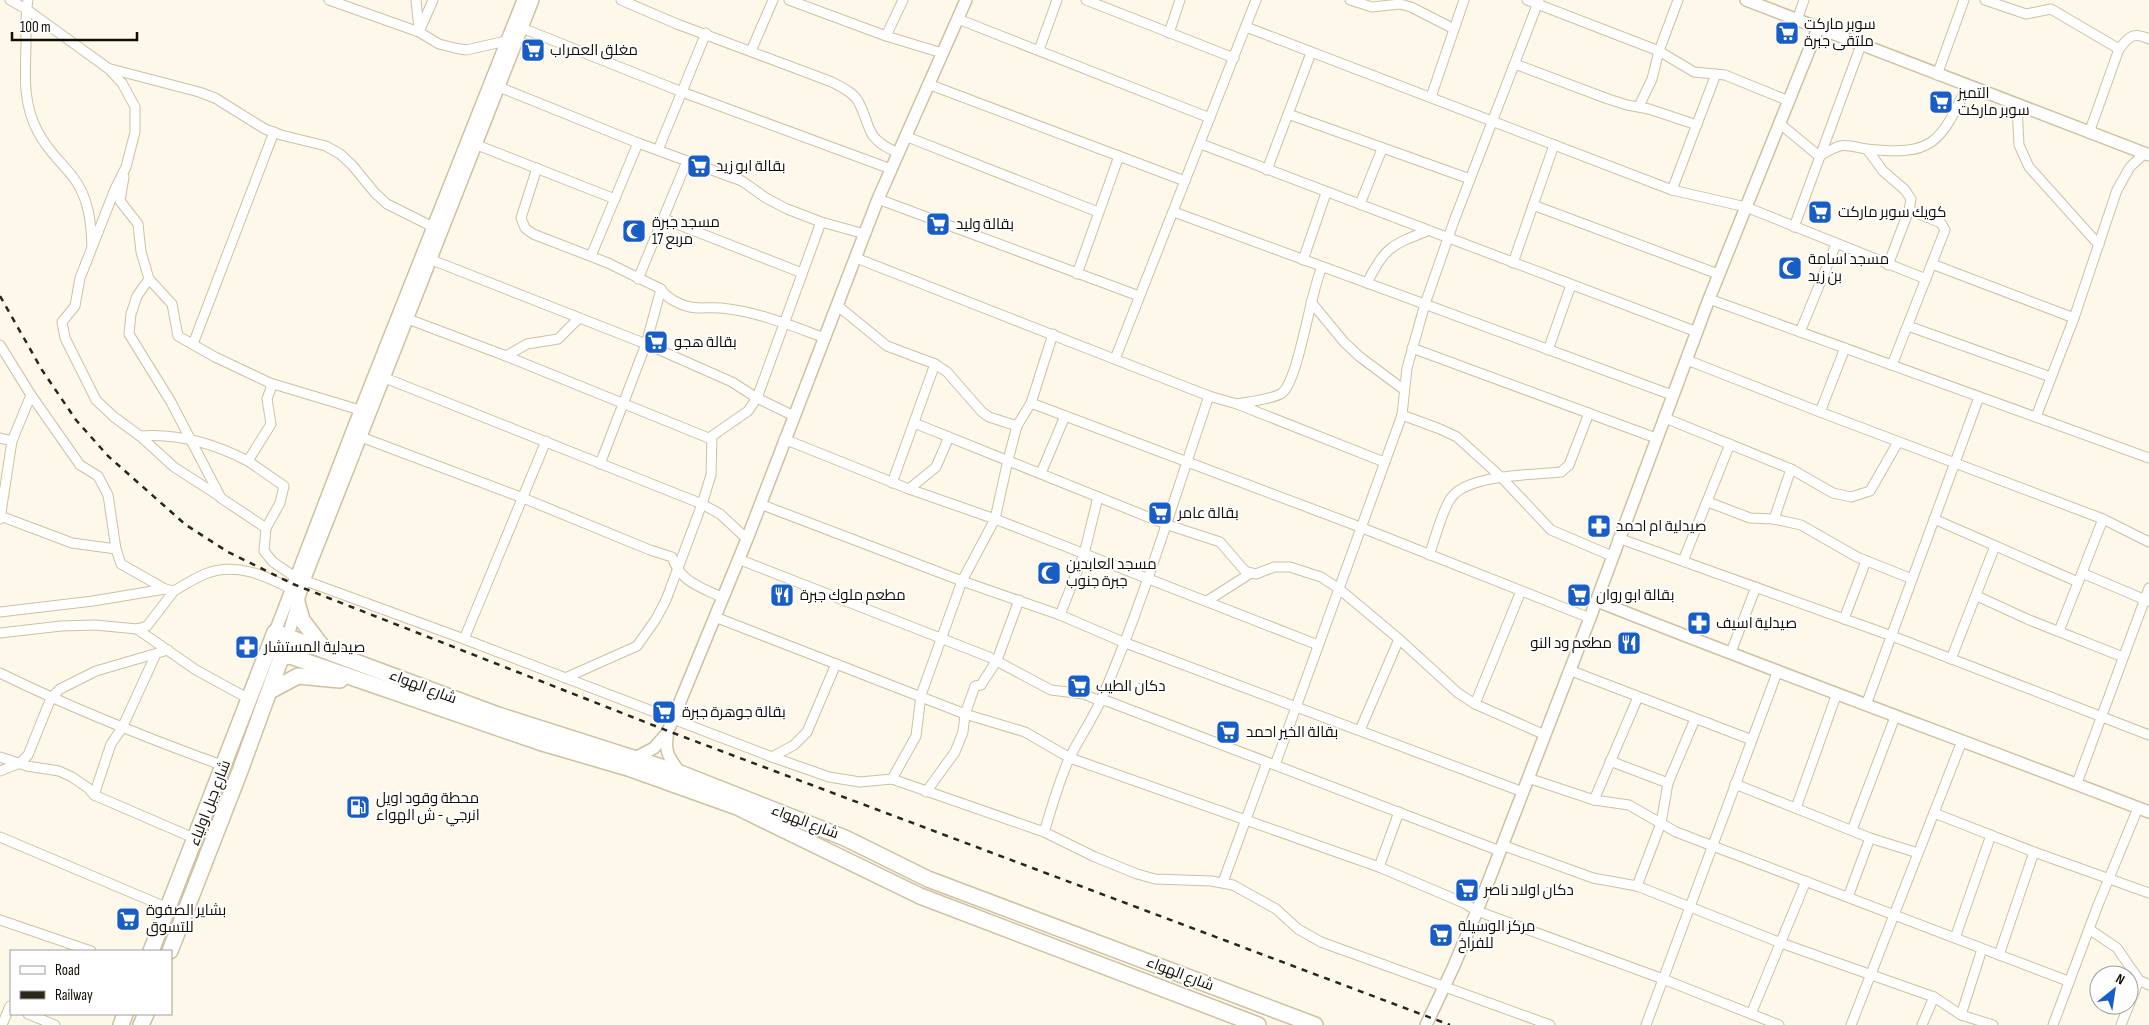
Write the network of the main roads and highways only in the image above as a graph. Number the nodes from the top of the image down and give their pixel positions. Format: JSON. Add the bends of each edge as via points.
{"nodes":[{"id":1,"x":294,"y":596,"type":"road end"},
{"id":2,"x":325,"y":650,"type":"junction"},
{"id":3,"x":272,"y":654,"type":"junction"},
{"id":4,"x":364,"y":683,"type":"junction"},
{"id":5,"x":270,"y":690,"type":"junction"},
{"id":6,"x":151,"y":950,"type":"edge"},
{"id":7,"x":170,"y":950,"type":"edge"},
{"id":8,"x":1258,"y":1025,"type":"edge"},
{"id":9,"x":1314,"y":1025,"type":"edge"}],
"edges":[{"from":1,"to":2,"type":"highway","via":[[305,625]]},
{"from":2,"to":3,"type":"highway","name":"شارع الهواء","via":[[282,634]]},
{"from":2,"to":9,"type":"highway","name":"شارع الهواء","via":[[498,716],[680,773],[845,838],[928,880]]},
{"from":3,"to":4,"type":"highway","name":"شارع الهواء","via":[[290,656]]},
{"from":3,"to":5,"type":"highway","name":"شارع جبل اولياء"},
{"from":3,"to":6,"type":"highway","name":"شارع جبل اولياء","via":[[249,699]]},
{"from":4,"to":5,"type":"highway","via":[[298,676]]},
{"from":4,"to":8,"type":"highway","name":"شارع الهواء","via":[[539,742],[628,768],[737,807],[920,896]]},
{"from":5,"to":7,"type":"highway","name":"شارع جبل اولياء"}]}
